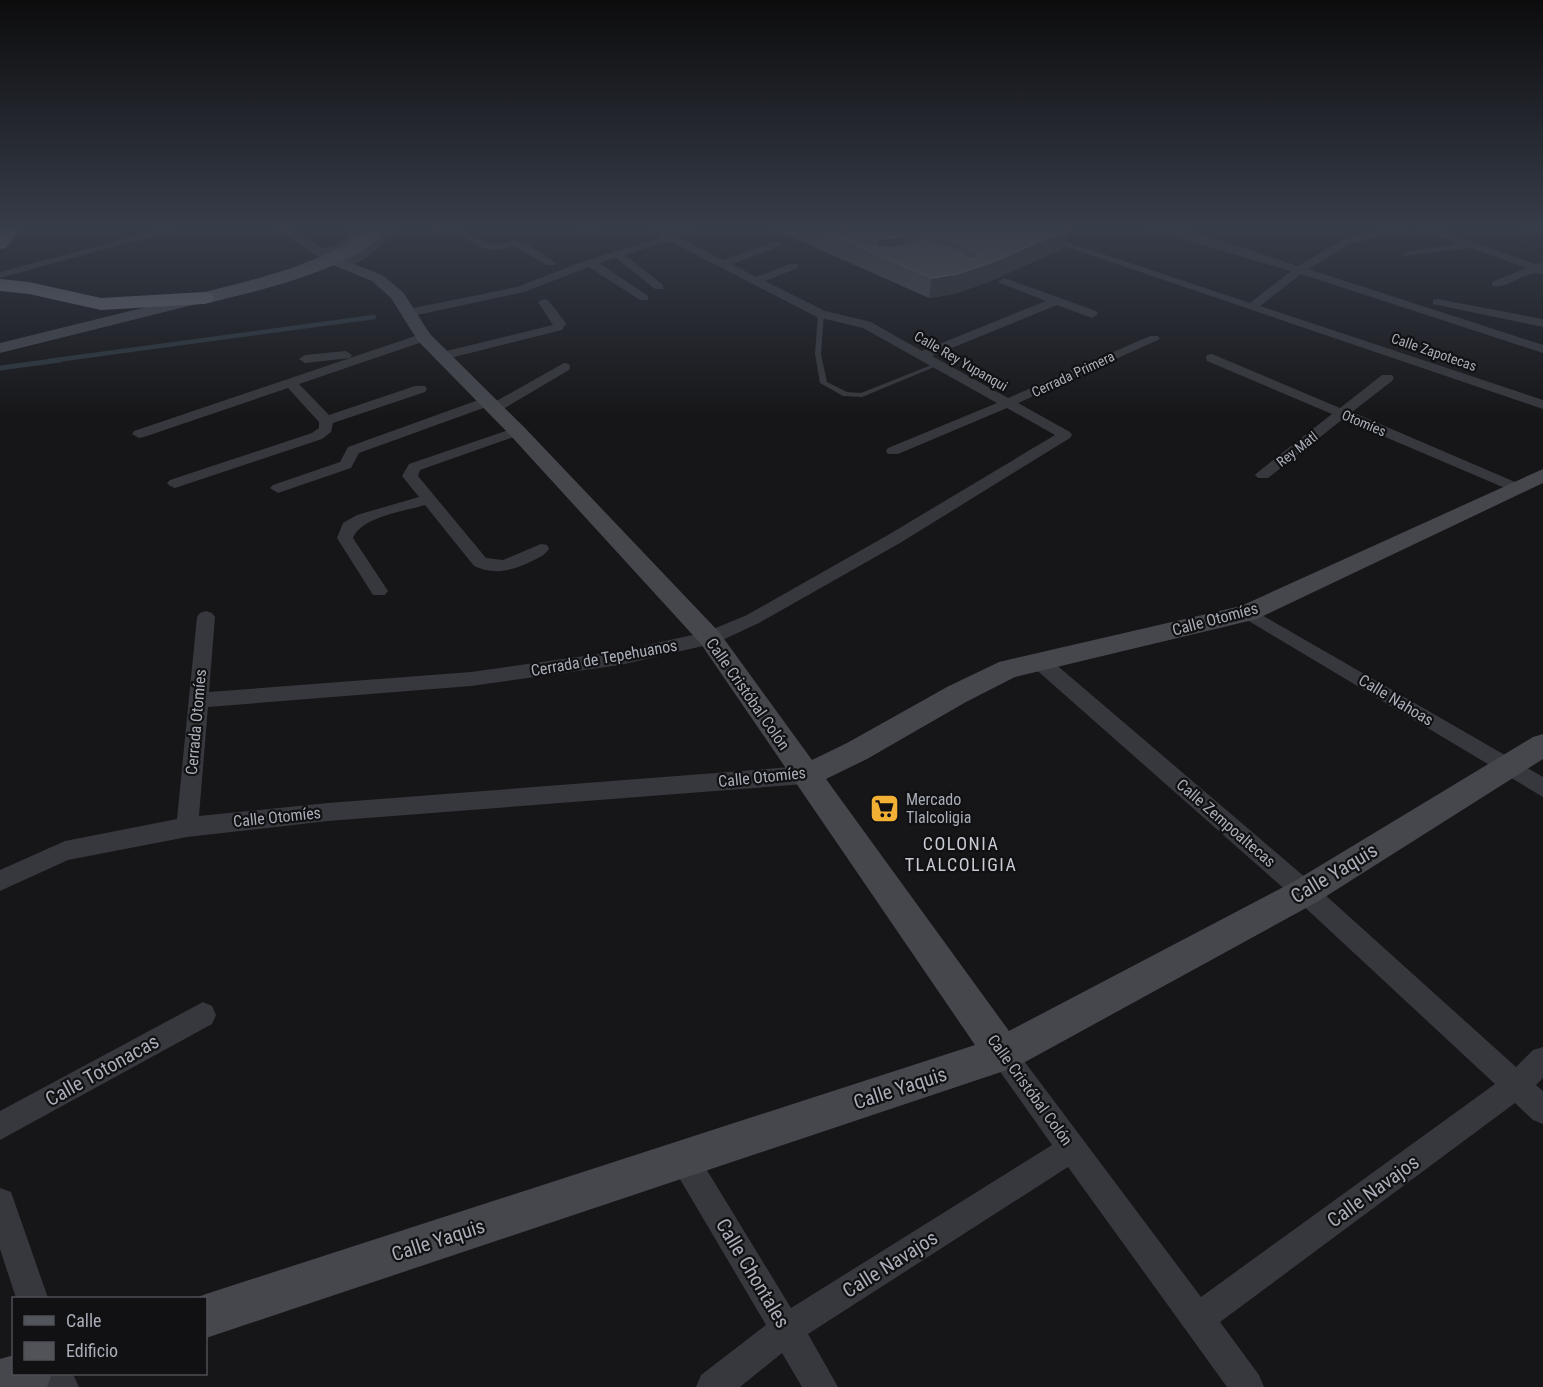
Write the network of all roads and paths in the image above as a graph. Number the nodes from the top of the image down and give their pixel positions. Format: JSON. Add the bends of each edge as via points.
{"nodes":[{"id":1,"x":37,"y":290,"type":"edge"},
{"id":2,"x":237,"y":290,"type":"edge"},
{"id":3,"x":390,"y":290,"type":"edge"},
{"id":4,"x":521,"y":290,"type":"edge"},
{"id":5,"x":630,"y":290,"type":"edge"},
{"id":6,"x":772,"y":290,"type":"edge"},
{"id":7,"x":1029,"y":290,"type":"edge"},
{"id":8,"x":1204,"y":290,"type":"edge"},
{"id":9,"x":1274,"y":290,"type":"edge"},
{"id":10,"x":1364,"y":290,"type":"edge"},
{"id":11,"x":1385,"y":296,"type":"junction"},
{"id":12,"x":204,"y":298,"type":"junction"},
{"id":13,"x":644,"y":298,"type":"dead end"},
{"id":14,"x":1058,"y":300,"type":"junction"},
{"id":15,"x":544,"y":302,"type":"dead end"},
{"id":16,"x":1253,"y":306,"type":"junction"},
{"id":17,"x":1430,"y":309,"type":"junction"},
{"id":18,"x":408,"y":313,"type":"junction"},
{"id":19,"x":821,"y":314,"type":"junction"},
{"id":20,"x":1092,"y":314,"type":"dead end"},
{"id":21,"x":1543,"y":323,"type":"edge"},
{"id":22,"x":1543,"y":330,"type":"edge"},
{"id":23,"x":423,"y":337,"type":"junction"},
{"id":24,"x":1154,"y":339,"type":"dead end"},
{"id":25,"x":0,"y":348,"type":"edge"},
{"id":26,"x":1543,"y":348,"type":"edge"},
{"id":27,"x":376,"y":352,"type":"junction"},
{"id":28,"x":442,"y":356,"type":"junction"},
{"id":29,"x":920,"y":356,"type":"junction"},
{"id":30,"x":1212,"y":358,"type":"dead end"},
{"id":31,"x":305,"y":359,"type":"dead end"},
{"id":32,"x":936,"y":365,"type":"junction"},
{"id":33,"x":564,"y":367,"type":"dead end"},
{"id":34,"x":1387,"y":378,"type":"dead end"},
{"id":35,"x":290,"y":382,"type":"junction"},
{"id":36,"x":420,"y":389,"type":"dead end"},
{"id":37,"x":1006,"y":404,"type":"junction"},
{"id":38,"x":1543,"y":405,"type":"edge"},
{"id":39,"x":490,"y":406,"type":"junction"},
{"id":40,"x":1342,"y":414,"type":"junction"},
{"id":41,"x":326,"y":421,"type":"junction"},
{"id":42,"x":517,"y":431,"type":"junction"},
{"id":43,"x":139,"y":434,"type":"dead end"},
{"id":44,"x":1065,"y":435,"type":"joint"},
{"id":45,"x":893,"y":451,"type":"dead end"},
{"id":46,"x":1263,"y":475,"type":"dead end"},
{"id":47,"x":1543,"y":475,"type":"edge"},
{"id":48,"x":175,"y":483,"type":"dead end"},
{"id":49,"x":278,"y":488,"type":"dead end"},
{"id":50,"x":1517,"y":488,"type":"junction"},
{"id":51,"x":429,"y":499,"type":"junction"},
{"id":52,"x":541,"y":549,"type":"dead end"},
{"id":53,"x":379,"y":591,"type":"dead end"},
{"id":54,"x":1248,"y":613,"type":"junction"},
{"id":55,"x":206,"y":617,"type":"dead end"},
{"id":56,"x":710,"y":638,"type":"junction"},
{"id":57,"x":1039,"y":661,"type":"junction"},
{"id":58,"x":198,"y":700,"type":"junction"},
{"id":59,"x":1543,"y":745,"type":"edge"},
{"id":60,"x":1509,"y":767,"type":"junction"},
{"id":61,"x":805,"y":775,"type":"junction"},
{"id":62,"x":1543,"y":788,"type":"edge"},
{"id":63,"x":187,"y":827,"type":"junction"},
{"id":64,"x":0,"y":881,"type":"edge"},
{"id":65,"x":1305,"y":892,"type":"junction"},
{"id":66,"x":203,"y":1015,"type":"dead end"},
{"id":67,"x":1003,"y":1054,"type":"junction"},
{"id":68,"x":1543,"y":1060,"type":"edge"},
{"id":69,"x":1515,"y":1086,"type":"junction"},
{"id":70,"x":1543,"y":1110,"type":"edge"},
{"id":71,"x":0,"y":1126,"type":"edge"},
{"id":72,"x":1073,"y":1148,"type":"junction"},
{"id":73,"x":684,"y":1160,"type":"junction"},
{"id":74,"x":0,"y":1203,"type":"edge"},
{"id":75,"x":31,"y":1297,"type":"edge"},
{"id":76,"x":207,"y":1316,"type":"edge"},
{"id":77,"x":1199,"y":1318,"type":"junction"},
{"id":78,"x":788,"y":1329,"type":"junction"},
{"id":79,"x":25,"y":1375,"type":"edge"},
{"id":80,"x":0,"y":1382,"type":"edge"},
{"id":81,"x":713,"y":1387,"type":"edge"},
{"id":82,"x":821,"y":1387,"type":"edge"},
{"id":83,"x":1247,"y":1387,"type":"edge"}],
"edges":[{"from":1,"to":12,"type":"highway","via":[[100,304]]},
{"from":2,"to":12,"type":"main road"},
{"from":3,"to":18,"type":"street","name":"Calle Cristóbal Colón"},
{"from":4,"to":18,"type":"street"},
{"from":5,"to":13,"type":"street"},
{"from":6,"to":19,"type":"street","name":"Calle Rey Yupanqui"},
{"from":7,"to":14,"type":"street"},
{"from":8,"to":16,"type":"street","name":"Calle Zapotecas"},
{"from":9,"to":16,"type":"street"},
{"from":10,"to":11,"type":"street"},
{"from":11,"to":17,"type":"street"},
{"from":11,"to":21,"type":"street","via":[[1405,295]]},
{"from":12,"to":25,"type":"street"},
{"from":14,"to":20,"type":"street"},
{"from":14,"to":29,"type":"street"},
{"from":15,"to":28,"type":"street","via":[[560,323],[558,327]]},
{"from":16,"to":38,"type":"street","name":"Calle Zapotecas"},
{"from":17,"to":22,"type":"street"},
{"from":17,"to":26,"type":"street"},
{"from":18,"to":23,"type":"street","name":"Calle Cristóbal Colón"},
{"from":19,"to":29,"type":"street","name":"Calle Rey Yupanqui","via":[[867,325]]},
{"from":19,"to":32,"type":"lane","via":[[818,354],[824,383],[846,394],[862,395]]},
{"from":23,"to":27,"type":"street"},
{"from":23,"to":28,"type":"street","name":"Calle Cristóbal Colón"},
{"from":24,"to":37,"type":"street","name":"Cerrada Primera"},
{"from":27,"to":31,"type":"street"},
{"from":27,"to":35,"type":"street"},
{"from":28,"to":39,"type":"street","name":"Calle Cristóbal Colón"},
{"from":29,"to":32,"type":"street","name":"Calle Rey Yupanqui"},
{"from":30,"to":40,"type":"street","name":"Otomíes"},
{"from":32,"to":37,"type":"street","name":"Calle Rey Yupanqui"},
{"from":33,"to":39,"type":"street"},
{"from":34,"to":40,"type":"street","name":"Rey Matl"},
{"from":35,"to":41,"type":"street"},
{"from":35,"to":43,"type":"street"},
{"from":36,"to":41,"type":"street"},
{"from":37,"to":44,"type":"street","name":"Calle Rey Yupanqui"},
{"from":37,"to":45,"type":"street","name":"Cerrada Primera"},
{"from":39,"to":42,"type":"street","name":"Calle Cristóbal Colón"},
{"from":39,"to":49,"type":"street","via":[[353,450],[346,465]]},
{"from":40,"to":46,"type":"street","name":"Rey Matl"},
{"from":40,"to":50,"type":"street","name":"Otomíes"},
{"from":41,"to":48,"type":"street","via":[[327,429],[317,436]]},
{"from":42,"to":51,"type":"street","via":[[414,467],[410,476]]},
{"from":42,"to":56,"type":"street","name":"Calle Cristóbal Colón"},
{"from":44,"to":56,"type":"street","name":"Cerrada de Tepehuanos","via":[[894,539],[753,619]]},
{"from":47,"to":50,"type":"street","name":"Calle Otomíes"},
{"from":50,"to":54,"type":"street","name":"Calle Otomíes"},
{"from":51,"to":52,"type":"street","via":[[489,568],[504,567]]},
{"from":51,"to":53,"type":"street","via":[[363,518],[350,527],[345,538]]},
{"from":54,"to":57,"type":"street","name":"Calle Otomíes"},
{"from":54,"to":60,"type":"street","name":"Calle Nahoas"},
{"from":55,"to":58,"type":"street","name":"Cerrada Otomíes"},
{"from":56,"to":58,"type":"street","name":"Cerrada de Tepehuanos","via":[[620,658],[471,679]]},
{"from":56,"to":61,"type":"street","name":"Calle Cristóbal Colón"},
{"from":57,"to":61,"type":"street","name":"Calle Otomíes","via":[[977,682],[831,765]]},
{"from":57,"to":65,"type":"street","name":"Calle Zempoaltecas"},
{"from":58,"to":63,"type":"street","name":"Cerrada Otomíes"},
{"from":59,"to":60,"type":"street","name":"Calle Yaquis"},
{"from":60,"to":62,"type":"street","name":"Calle Nahoas"},
{"from":60,"to":65,"type":"street","name":"Calle Yaquis"},
{"from":61,"to":63,"type":"street","name":"Calle Otomíes","via":[[328,812]]},
{"from":61,"to":67,"type":"street","name":"Calle Cristóbal Colón"},
{"from":63,"to":64,"type":"street","name":"Calle Otomíes","via":[[65,851]]},
{"from":65,"to":67,"type":"street","name":"Calle Yaquis"},
{"from":65,"to":69,"type":"street","name":"Calle Zempoaltecas"},
{"from":66,"to":71,"type":"street","name":"Calle Totonacas"},
{"from":67,"to":72,"type":"street","name":"Calle Cristóbal Colón"},
{"from":67,"to":73,"type":"street","name":"Calle Yaquis"},
{"from":68,"to":69,"type":"street","name":"Calle Navajos"},
{"from":69,"to":70,"type":"street","name":"Calle Zempoaltecas"},
{"from":69,"to":77,"type":"street","name":"Calle Navajos"},
{"from":72,"to":77,"type":"street","name":"Calle Cristóbal Colón"},
{"from":72,"to":78,"type":"street","name":"Calle Navajos"},
{"from":73,"to":76,"type":"street","name":"Calle Yaquis"},
{"from":73,"to":78,"type":"street","name":"Calle Chontales"},
{"from":74,"to":75,"type":"street"},
{"from":77,"to":83,"type":"street","name":"Calle Cristóbal Colón"},
{"from":78,"to":81,"type":"street","name":"Calle Navajos"},
{"from":78,"to":82,"type":"street","name":"Calle Chontales"},
{"from":79,"to":80,"type":"street"}]}
